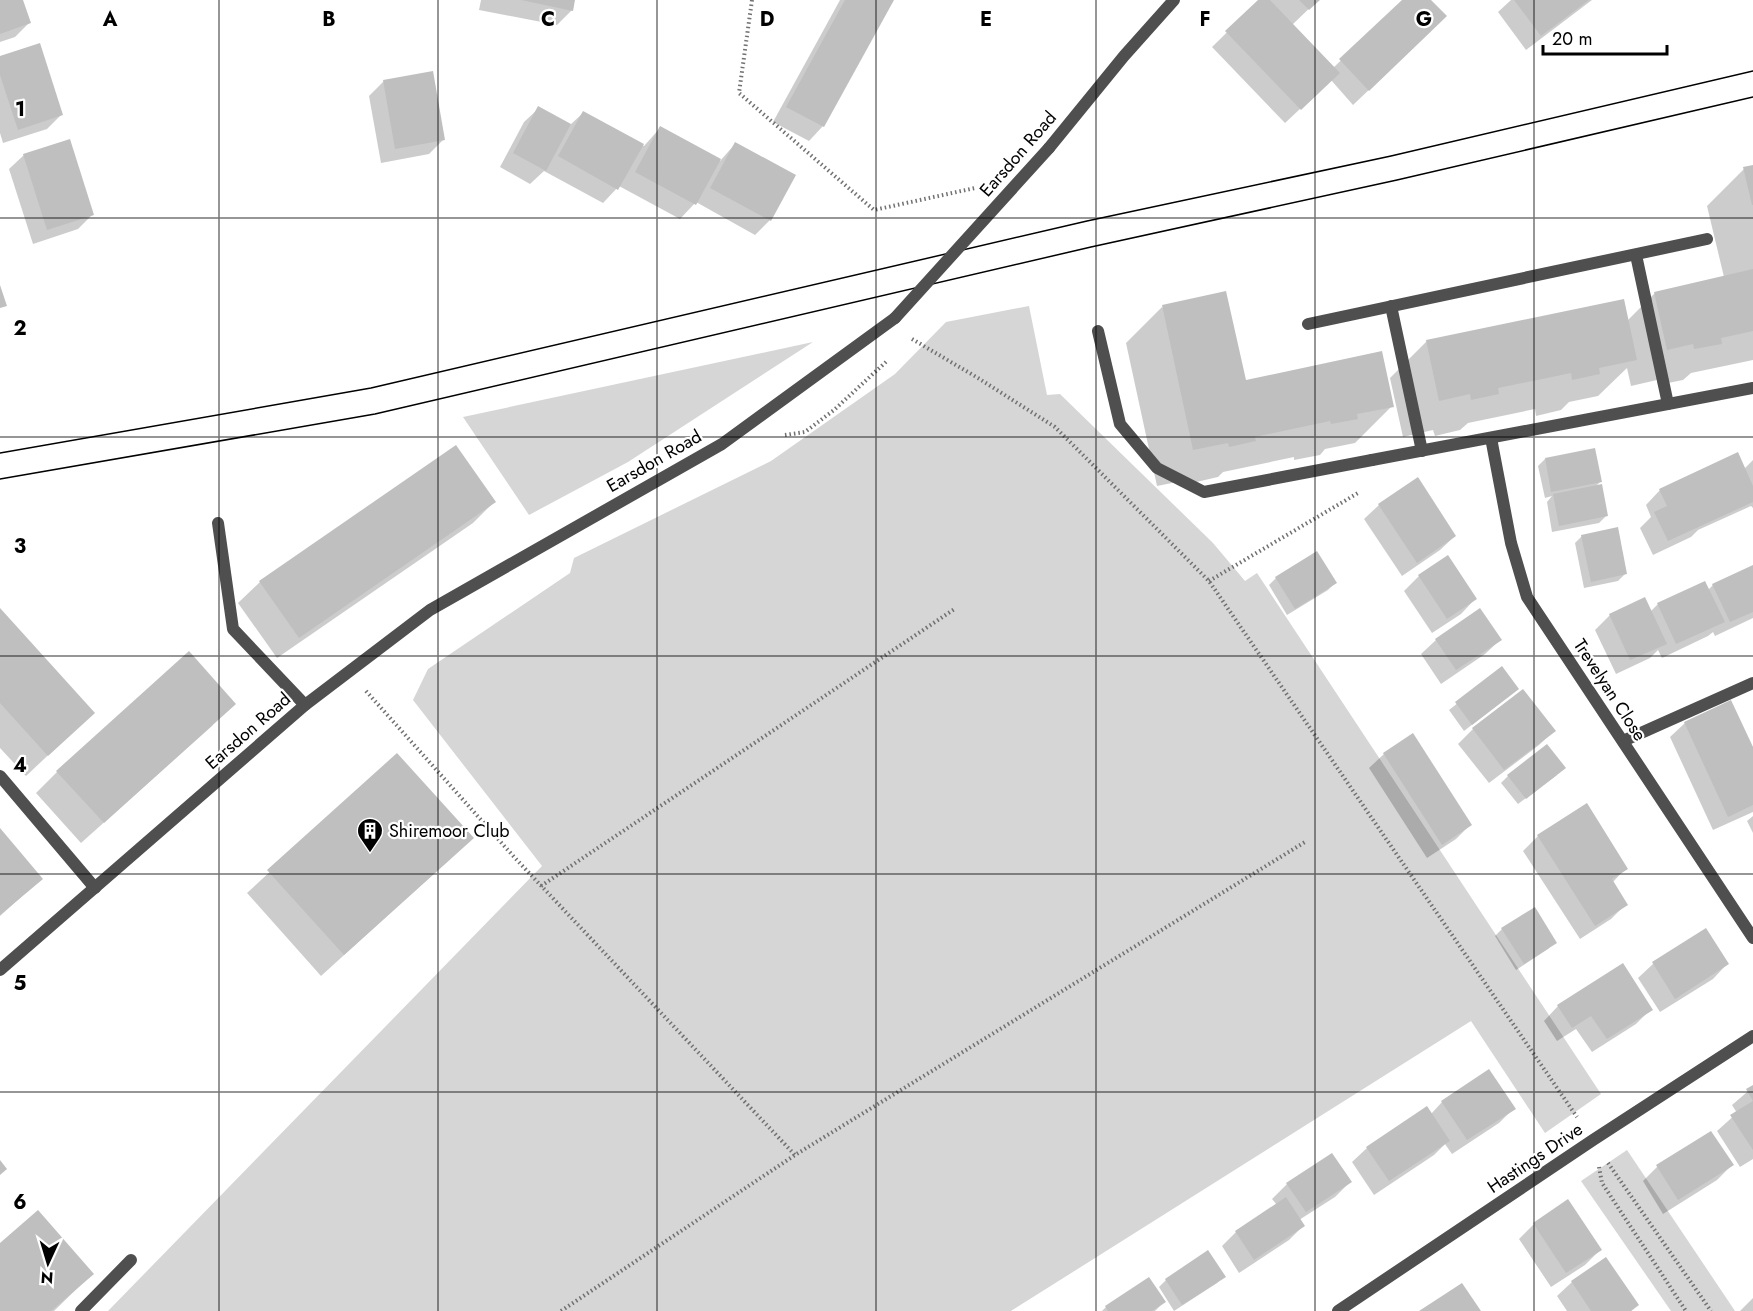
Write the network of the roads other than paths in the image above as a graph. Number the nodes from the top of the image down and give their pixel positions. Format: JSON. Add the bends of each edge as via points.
{"nodes":[{"id":1,"x":1174,"y":0,"type":"edge"},
{"id":2,"x":1707,"y":240,"type":"dead end"},
{"id":3,"x":1635,"y":255,"type":"junction"},
{"id":4,"x":1391,"y":306,"type":"junction"},
{"id":5,"x":1308,"y":324,"type":"dead end"},
{"id":6,"x":1098,"y":331,"type":"dead end"},
{"id":7,"x":1753,"y":388,"type":"edge"},
{"id":8,"x":1668,"y":404,"type":"junction"},
{"id":9,"x":1491,"y":438,"type":"junction"},
{"id":10,"x":1422,"y":451,"type":"junction"},
{"id":11,"x":218,"y":523,"type":"dead end"},
{"id":12,"x":1753,"y":683,"type":"edge"},
{"id":13,"x":305,"y":705,"type":"junction"},
{"id":14,"x":1623,"y":741,"type":"junction"},
{"id":15,"x":0,"y":776,"type":"edge"},
{"id":16,"x":95,"y":888,"type":"junction"},
{"id":17,"x":1753,"y":938,"type":"edge"},
{"id":18,"x":0,"y":970,"type":"edge"},
{"id":19,"x":1753,"y":1036,"type":"edge"},
{"id":20,"x":131,"y":1260,"type":"dead end"},
{"id":21,"x":81,"y":1311,"type":"edge"},
{"id":22,"x":1338,"y":1311,"type":"edge"}],
"edges":[{"from":1,"to":13,"type":"street","name":"Earsdon Road","bridge":true,"via":[[1049,148],[895,318],[722,444],[430,610]]},
{"from":2,"to":3,"type":"street"},
{"from":3,"to":4,"type":"street"},
{"from":3,"to":8,"type":"street"},
{"from":4,"to":5,"type":"street"},
{"from":4,"to":10,"type":"street"},
{"from":6,"to":10,"type":"street","via":[[1120,424],[1157,468],[1204,492]]},
{"from":7,"to":8,"type":"street"},
{"from":8,"to":9,"type":"street"},
{"from":9,"to":10,"type":"street"},
{"from":9,"to":14,"type":"street","name":"Trevelyan Close","via":[[1511,543],[1527,597]]},
{"from":11,"to":13,"type":"street","via":[[233,628]]},
{"from":12,"to":14,"type":"street"},
{"from":13,"to":16,"type":"street","name":"Earsdon Road"},
{"from":14,"to":17,"type":"street","name":"Trevelyan Close"},
{"from":15,"to":16,"type":"street"},
{"from":16,"to":18,"type":"street","name":"Earsdon Road"},
{"from":19,"to":22,"type":"street","name":"Hastings Drive"},
{"from":20,"to":21,"type":"street"}]}
